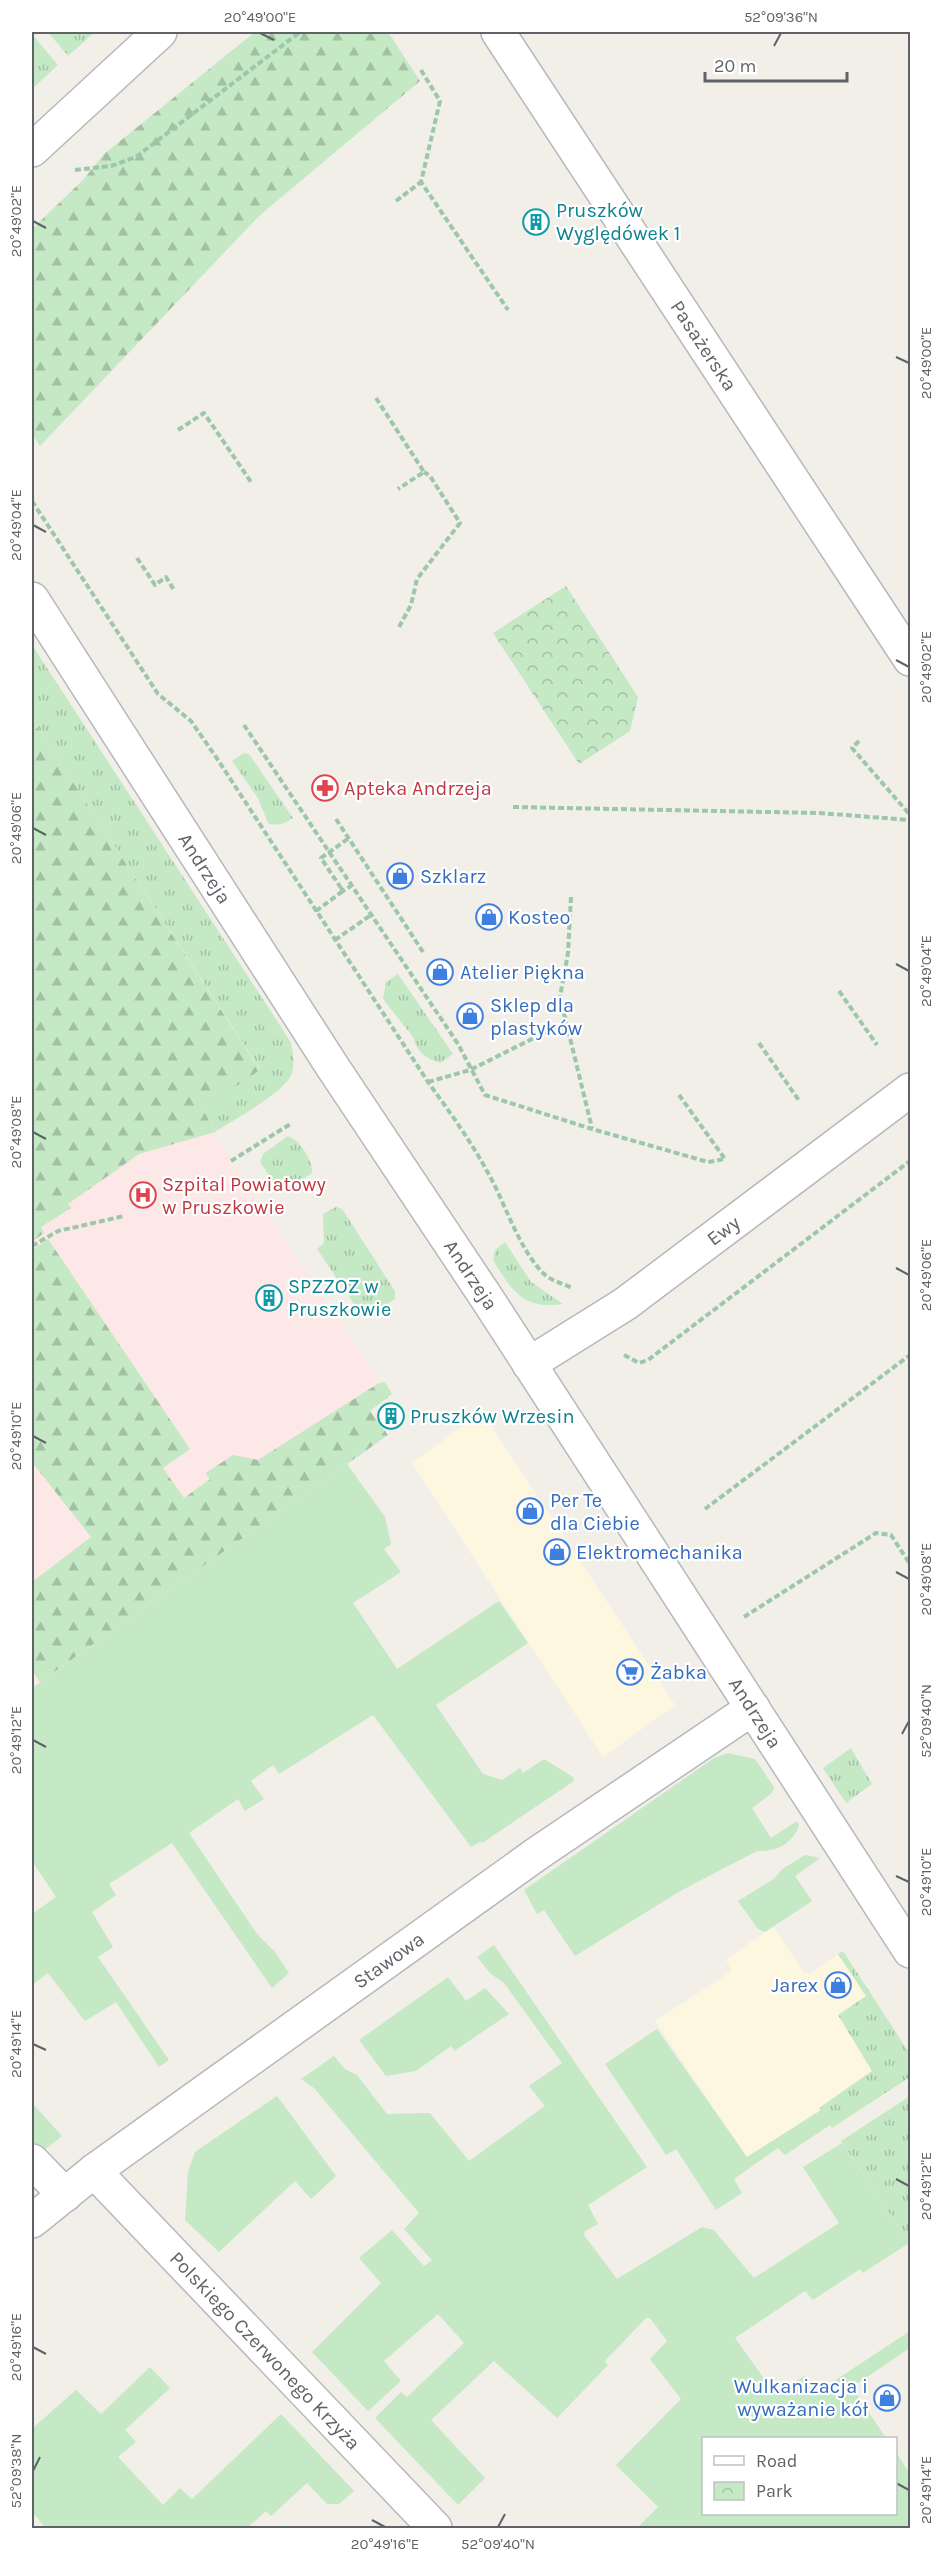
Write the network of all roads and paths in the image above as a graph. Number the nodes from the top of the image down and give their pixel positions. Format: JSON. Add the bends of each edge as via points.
{"nodes":[{"id":1,"x":160,"y":32,"type":"edge"},
{"id":2,"x":300,"y":32,"type":"edge"},
{"id":3,"x":498,"y":32,"type":"edge"},
{"id":4,"x":421,"y":70,"type":"dead end"},
{"id":5,"x":32,"y":150,"type":"edge"},
{"id":6,"x":75,"y":170,"type":"dead end"},
{"id":7,"x":421,"y":182,"type":"junction"},
{"id":8,"x":396,"y":201,"type":"dead end"},
{"id":9,"x":508,"y":310,"type":"dead end"},
{"id":10,"x":376,"y":398,"type":"dead end"},
{"id":11,"x":178,"y":430,"type":"dead end"},
{"id":12,"x":424,"y":472,"type":"junction"},
{"id":13,"x":251,"y":482,"type":"dead end"},
{"id":14,"x":398,"y":489,"type":"dead end"},
{"id":15,"x":32,"y":501,"type":"edge"},
{"id":16,"x":137,"y":558,"type":"dead end"},
{"id":17,"x":174,"y":590,"type":"dead end"},
{"id":18,"x":32,"y":599,"type":"edge"},
{"id":19,"x":399,"y":627,"type":"dead end"},
{"id":20,"x":910,"y":659,"type":"edge"},
{"id":21,"x":244,"y":725,"type":"dead end"},
{"id":22,"x":859,"y":741,"type":"dead end"},
{"id":23,"x":513,"y":807,"type":"dead end"},
{"id":24,"x":910,"y":815,"type":"edge"},
{"id":25,"x":336,"y":819,"type":"dead end"},
{"id":26,"x":910,"y":820,"type":"edge"},
{"id":27,"x":349,"y":838,"type":"junction"},
{"id":28,"x":351,"y":886,"type":"junction"},
{"id":29,"x":342,"y":890,"type":"junction"},
{"id":30,"x":571,"y":897,"type":"dead end"},
{"id":31,"x":316,"y":911,"type":"junction"},
{"id":32,"x":371,"y":915,"type":"junction"},
{"id":33,"x":335,"y":940,"type":"junction"},
{"id":34,"x":423,"y":952,"type":"dead end"},
{"id":35,"x":839,"y":991,"type":"dead end"},
{"id":36,"x":566,"y":1022,"type":"junction"},
{"id":37,"x":759,"y":1043,"type":"dead end"},
{"id":38,"x":877,"y":1045,"type":"dead end"},
{"id":39,"x":470,"y":1070,"type":"junction"},
{"id":40,"x":428,"y":1083,"type":"junction"},
{"id":41,"x":910,"y":1090,"type":"edge"},
{"id":42,"x":679,"y":1095,"type":"dead end"},
{"id":43,"x":800,"y":1102,"type":"dead end"},
{"id":44,"x":292,"y":1123,"type":"dead end"},
{"id":45,"x":592,"y":1129,"type":"junction"},
{"id":46,"x":231,"y":1161,"type":"dead end"},
{"id":47,"x":910,"y":1161,"type":"edge"},
{"id":48,"x":124,"y":1216,"type":"dead end"},
{"id":49,"x":32,"y":1246,"type":"edge"},
{"id":50,"x":577,"y":1291,"type":"dead end"},
{"id":51,"x":620,"y":1350,"type":"dead end"},
{"id":52,"x":910,"y":1355,"type":"edge"},
{"id":53,"x":529,"y":1364,"type":"junction"},
{"id":54,"x":705,"y":1509,"type":"dead end"},
{"id":55,"x":910,"y":1564,"type":"edge"},
{"id":56,"x":739,"y":1620,"type":"dead end"},
{"id":57,"x":753,"y":1708,"type":"junction"},
{"id":58,"x":910,"y":1951,"type":"edge"},
{"id":59,"x":32,"y":2161,"type":"edge"},
{"id":60,"x":94,"y":2171,"type":"junction"},
{"id":61,"x":65,"y":2195,"type":"junction"},
{"id":62,"x":32,"y":2221,"type":"edge"},
{"id":63,"x":435,"y":2529,"type":"edge"}],
"edges":[{"from":1,"to":5,"type":"street"},
{"from":2,"to":6,"type":"path","via":[[136,157],[111,166]]},
{"from":3,"to":20,"type":"street","name":"Pasażerska"},
{"from":4,"to":7,"type":"path","via":[[440,100]]},
{"from":7,"to":8,"type":"path"},
{"from":7,"to":9,"type":"path"},
{"from":10,"to":12,"type":"path"},
{"from":11,"to":13,"type":"path","via":[[204,413]]},
{"from":12,"to":14,"type":"path"},
{"from":12,"to":19,"type":"path","via":[[460,523],[417,579],[411,605]]},
{"from":15,"to":31,"type":"path","via":[[158,694],[196,726]]},
{"from":16,"to":17,"type":"path","via":[[155,585],[166,577]]},
{"from":18,"to":53,"type":"street","name":"Andrzeja"},
{"from":21,"to":28,"type":"path"},
{"from":22,"to":24,"type":"path","via":[[852,748]]},
{"from":23,"to":26,"type":"path","via":[[819,813]]},
{"from":25,"to":27,"type":"path"},
{"from":27,"to":29,"type":"path","bridge":true,"via":[[321,858]]},
{"from":27,"to":34,"type":"path"},
{"from":28,"to":29,"type":"path"},
{"from":28,"to":32,"type":"path"},
{"from":29,"to":31,"type":"path"},
{"from":30,"to":36,"type":"path","via":[[568,953],[560,997]]},
{"from":31,"to":33,"type":"path"},
{"from":32,"to":33,"type":"path"},
{"from":32,"to":39,"type":"path","via":[[458,1044]]},
{"from":33,"to":40,"type":"path"},
{"from":35,"to":38,"type":"path"},
{"from":36,"to":39,"type":"path"},
{"from":36,"to":45,"type":"path"},
{"from":37,"to":43,"type":"path"},
{"from":39,"to":40,"type":"path"},
{"from":39,"to":45,"type":"path","via":[[484,1095]]},
{"from":40,"to":50,"type":"path","via":[[488,1172],[540,1269]]},
{"from":41,"to":53,"type":"street","name":"Ewy","via":[[626,1304]]},
{"from":42,"to":45,"type":"path","via":[[725,1159],[708,1162]]},
{"from":44,"to":46,"type":"path"},
{"from":47,"to":51,"type":"path","via":[[648,1360],[633,1361]]},
{"from":48,"to":49,"type":"path","via":[[58,1231]]},
{"from":52,"to":54,"type":"path"},
{"from":53,"to":57,"type":"street","name":"Andrzeja"},
{"from":55,"to":56,"type":"path","via":[[891,1535],[876,1533]]},
{"from":57,"to":58,"type":"street","name":"Andrzeja"},
{"from":57,"to":60,"type":"street","name":"Stawowa","via":[[538,1853]]},
{"from":59,"to":61,"type":"street"},
{"from":60,"to":61,"type":"street","name":"Stawowa"},
{"from":60,"to":63,"type":"street","name":"Polskiego Czerwonego Krzyża"},
{"from":61,"to":62,"type":"street","name":"Stawowa"}]}
